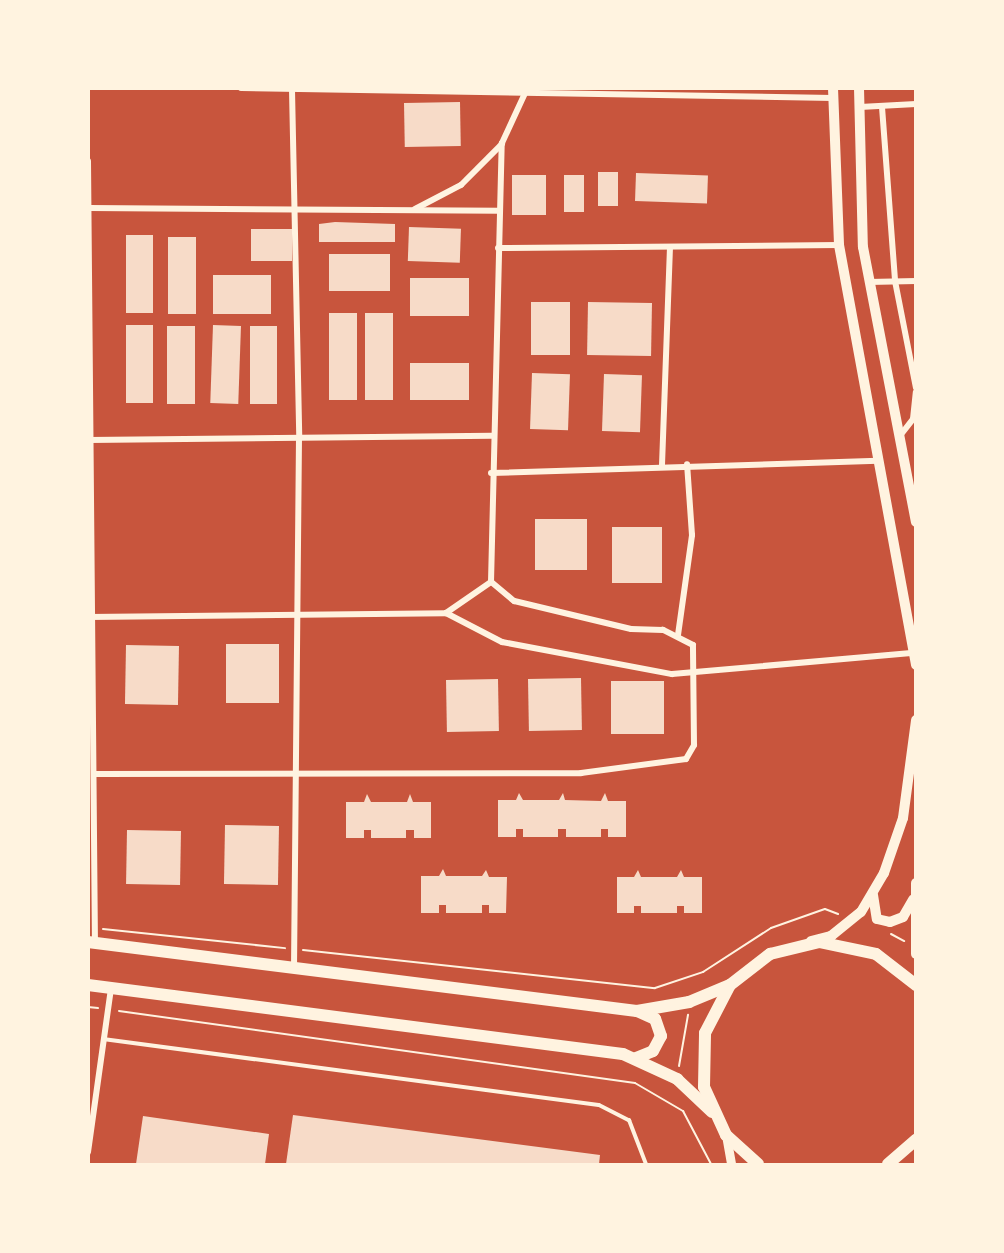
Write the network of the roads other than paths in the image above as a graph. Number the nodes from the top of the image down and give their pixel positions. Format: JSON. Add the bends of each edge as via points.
{"nodes":[{"id":1,"x":241,"y":88,"type":"edge"},
{"id":2,"x":801,"y":88,"type":"edge"},
{"id":3,"x":859,"y":88,"type":"edge"},
{"id":4,"x":292,"y":90,"type":"junction"},
{"id":5,"x":526,"y":91,"type":"junction"},
{"id":6,"x":625,"y":92,"type":"edge"},
{"id":7,"x":833,"y":93,"type":"edge"},
{"id":8,"x":801,"y":97,"type":"junction"},
{"id":9,"x":915,"y":104,"type":"edge"},
{"id":10,"x":860,"y":107,"type":"junction"},
{"id":11,"x":882,"y":107,"type":"junction"},
{"id":12,"x":502,"y":143,"type":"junction"},
{"id":13,"x":88,"y":161,"type":"edge"},
{"id":14,"x":89,"y":208,"type":"edge"},
{"id":15,"x":295,"y":210,"type":"junction"},
{"id":16,"x":412,"y":211,"type":"junction"},
{"id":17,"x":500,"y":211,"type":"junction"},
{"id":18,"x":839,"y":245,"type":"junction"},
{"id":19,"x":669,"y":247,"type":"junction"},
{"id":20,"x":498,"y":248,"type":"junction"},
{"id":21,"x":895,"y":281,"type":"junction"},
{"id":22,"x":915,"y":281,"type":"edge"},
{"id":23,"x":869,"y":282,"type":"junction"},
{"id":24,"x":915,"y":390,"type":"edge"},
{"id":25,"x":492,"y":436,"type":"junction"},
{"id":26,"x":299,"y":438,"type":"junction"},
{"id":27,"x":898,"y":438,"type":"junction"},
{"id":28,"x":89,"y":440,"type":"edge"},
{"id":29,"x":878,"y":461,"type":"junction"},
{"id":30,"x":687,"y":464,"type":"junction"},
{"id":31,"x":662,"y":465,"type":"junction"},
{"id":32,"x":491,"y":473,"type":"junction"},
{"id":33,"x":915,"y":522,"type":"edge"},
{"id":34,"x":491,"y":582,"type":"junction"},
{"id":35,"x":294,"y":613,"type":"junction"},
{"id":36,"x":446,"y":613,"type":"junction"},
{"id":37,"x":88,"y":617,"type":"edge"},
{"id":38,"x":96,"y":619,"type":"junction"},
{"id":39,"x":678,"y":635,"type":"junction"},
{"id":40,"x":914,"y":653,"type":"junction"},
{"id":41,"x":915,"y":665,"type":"edge"},
{"id":42,"x":696,"y":670,"type":"junction"},
{"id":43,"x":915,"y":720,"type":"edge"},
{"id":44,"x":96,"y":774,"type":"junction"},
{"id":45,"x":296,"y":776,"type":"junction"},
{"id":46,"x":915,"y":882,"type":"edge"},
{"id":47,"x":873,"y":895,"type":"junction"},
{"id":48,"x":913,"y":900,"type":"junction"},
{"id":49,"x":92,"y":942,"type":"edge"},
{"id":50,"x":807,"y":943,"type":"junction"},
{"id":51,"x":915,"y":954,"type":"edge"},
{"id":52,"x":294,"y":967,"type":"junction"},
{"id":53,"x":88,"y":985,"type":"edge"},
{"id":54,"x":730,"y":985,"type":"junction"},
{"id":55,"x":915,"y":985,"type":"edge"},
{"id":56,"x":111,"y":988,"type":"junction"},
{"id":57,"x":637,"y":1011,"type":"junction"},
{"id":58,"x":102,"y":1039,"type":"junction"},
{"id":59,"x":636,"y":1058,"type":"junction"},
{"id":60,"x":88,"y":1062,"type":"edge"},
{"id":61,"x":98,"y":1064,"type":"junction"},
{"id":62,"x":712,"y":1112,"type":"junction"},
{"id":63,"x":726,"y":1135,"type":"junction"},
{"id":64,"x":915,"y":1142,"type":"edge"},
{"id":65,"x":88,"y":1152,"type":"edge"},
{"id":66,"x":646,"y":1164,"type":"edge"},
{"id":67,"x":730,"y":1164,"type":"edge"},
{"id":68,"x":758,"y":1164,"type":"edge"},
{"id":69,"x":888,"y":1164,"type":"edge"}],
"edges":[{"from":1,"to":4,"type":"street"},
{"from":2,"to":8,"type":"lane"},
{"from":3,"to":10,"type":"main road"},
{"from":4,"to":5,"type":"street"},
{"from":4,"to":15,"type":"street"},
{"from":5,"to":6,"type":"street"},
{"from":5,"to":12,"type":"street"},
{"from":6,"to":8,"type":"street"},
{"from":7,"to":8,"type":"street"},
{"from":7,"to":18,"type":"main road"},
{"from":9,"to":11,"type":"street"},
{"from":10,"to":11,"type":"street"},
{"from":10,"to":23,"type":"main road","via":[[863,247]]},
{"from":11,"to":21,"type":"street"},
{"from":12,"to":16,"type":"street","via":[[461,185]]},
{"from":12,"to":17,"type":"street"},
{"from":13,"to":14,"type":"street"},
{"from":14,"to":15,"type":"street"},
{"from":14,"to":28,"type":"street"},
{"from":15,"to":16,"type":"street"},
{"from":15,"to":26,"type":"street"},
{"from":16,"to":17,"type":"street"},
{"from":17,"to":20,"type":"street"},
{"from":18,"to":19,"type":"street"},
{"from":18,"to":29,"type":"main road"},
{"from":19,"to":20,"type":"street"},
{"from":19,"to":31,"type":"street"},
{"from":20,"to":25,"type":"street"},
{"from":21,"to":22,"type":"street"},
{"from":21,"to":23,"type":"street"},
{"from":21,"to":24,"type":"street"},
{"from":23,"to":27,"type":"main road"},
{"from":24,"to":27,"type":"street","via":[[914,419]]},
{"from":25,"to":26,"type":"street"},
{"from":25,"to":32,"type":"street"},
{"from":26,"to":28,"type":"street"},
{"from":26,"to":35,"type":"street"},
{"from":27,"to":33,"type":"main road"},
{"from":28,"to":38,"type":"street"},
{"from":29,"to":30,"type":"street"},
{"from":29,"to":40,"type":"main road"},
{"from":30,"to":31,"type":"street"},
{"from":30,"to":39,"type":"street","via":[[692,535]]},
{"from":31,"to":32,"type":"street"},
{"from":32,"to":34,"type":"street"},
{"from":34,"to":36,"type":"street"},
{"from":34,"to":39,"type":"street","via":[[514,601],[609,625]]},
{"from":35,"to":36,"type":"street"},
{"from":35,"to":38,"type":"street"},
{"from":35,"to":45,"type":"street"},
{"from":36,"to":42,"type":"street","via":[[502,642],[595,663],[672,674]]},
{"from":37,"to":38,"type":"street"},
{"from":38,"to":44,"type":"street"},
{"from":39,"to":42,"type":"street","via":[[693,645]]},
{"from":40,"to":41,"type":"main road"},
{"from":40,"to":42,"type":"street"},
{"from":42,"to":45,"type":"street","via":[[694,745],[686,759],[663,767],[581,773]]},
{"from":43,"to":47,"type":"main road","via":[[903,818]]},
{"from":44,"to":45,"type":"street"},
{"from":44,"to":49,"type":"street","via":[[96,928]]},
{"from":45,"to":52,"type":"street"},
{"from":46,"to":48,"type":"main road"},
{"from":47,"to":48,"type":"main road","via":[[877,919],[890,922],[903,917]]},
{"from":47,"to":50,"type":"main road","via":[[852,920]]},
{"from":48,"to":51,"type":"main road"},
{"from":49,"to":52,"type":"main road"},
{"from":50,"to":54,"type":"main road","via":[[770,954]]},
{"from":50,"to":55,"type":"main road","via":[[866,950]]},
{"from":52,"to":57,"type":"main road"},
{"from":53,"to":56,"type":"main road"},
{"from":54,"to":57,"type":"main road","via":[[690,1002]]},
{"from":54,"to":62,"type":"main road","via":[[703,1042],[702,1078]]},
{"from":56,"to":58,"type":"street"},
{"from":56,"to":59,"type":"main road"},
{"from":57,"to":59,"type":"main road","via":[[655,1019],[661,1036],[653,1051]]},
{"from":58,"to":61,"type":"street"},
{"from":58,"to":66,"type":"lane","via":[[599,1105],[629,1120]]},
{"from":59,"to":62,"type":"main road","via":[[677,1079]]},
{"from":60,"to":61,"type":"street"},
{"from":61,"to":65,"type":"street"},
{"from":62,"to":63,"type":"main road"},
{"from":63,"to":67,"type":"street"},
{"from":63,"to":68,"type":"main road"},
{"from":64,"to":69,"type":"main road"}]}
